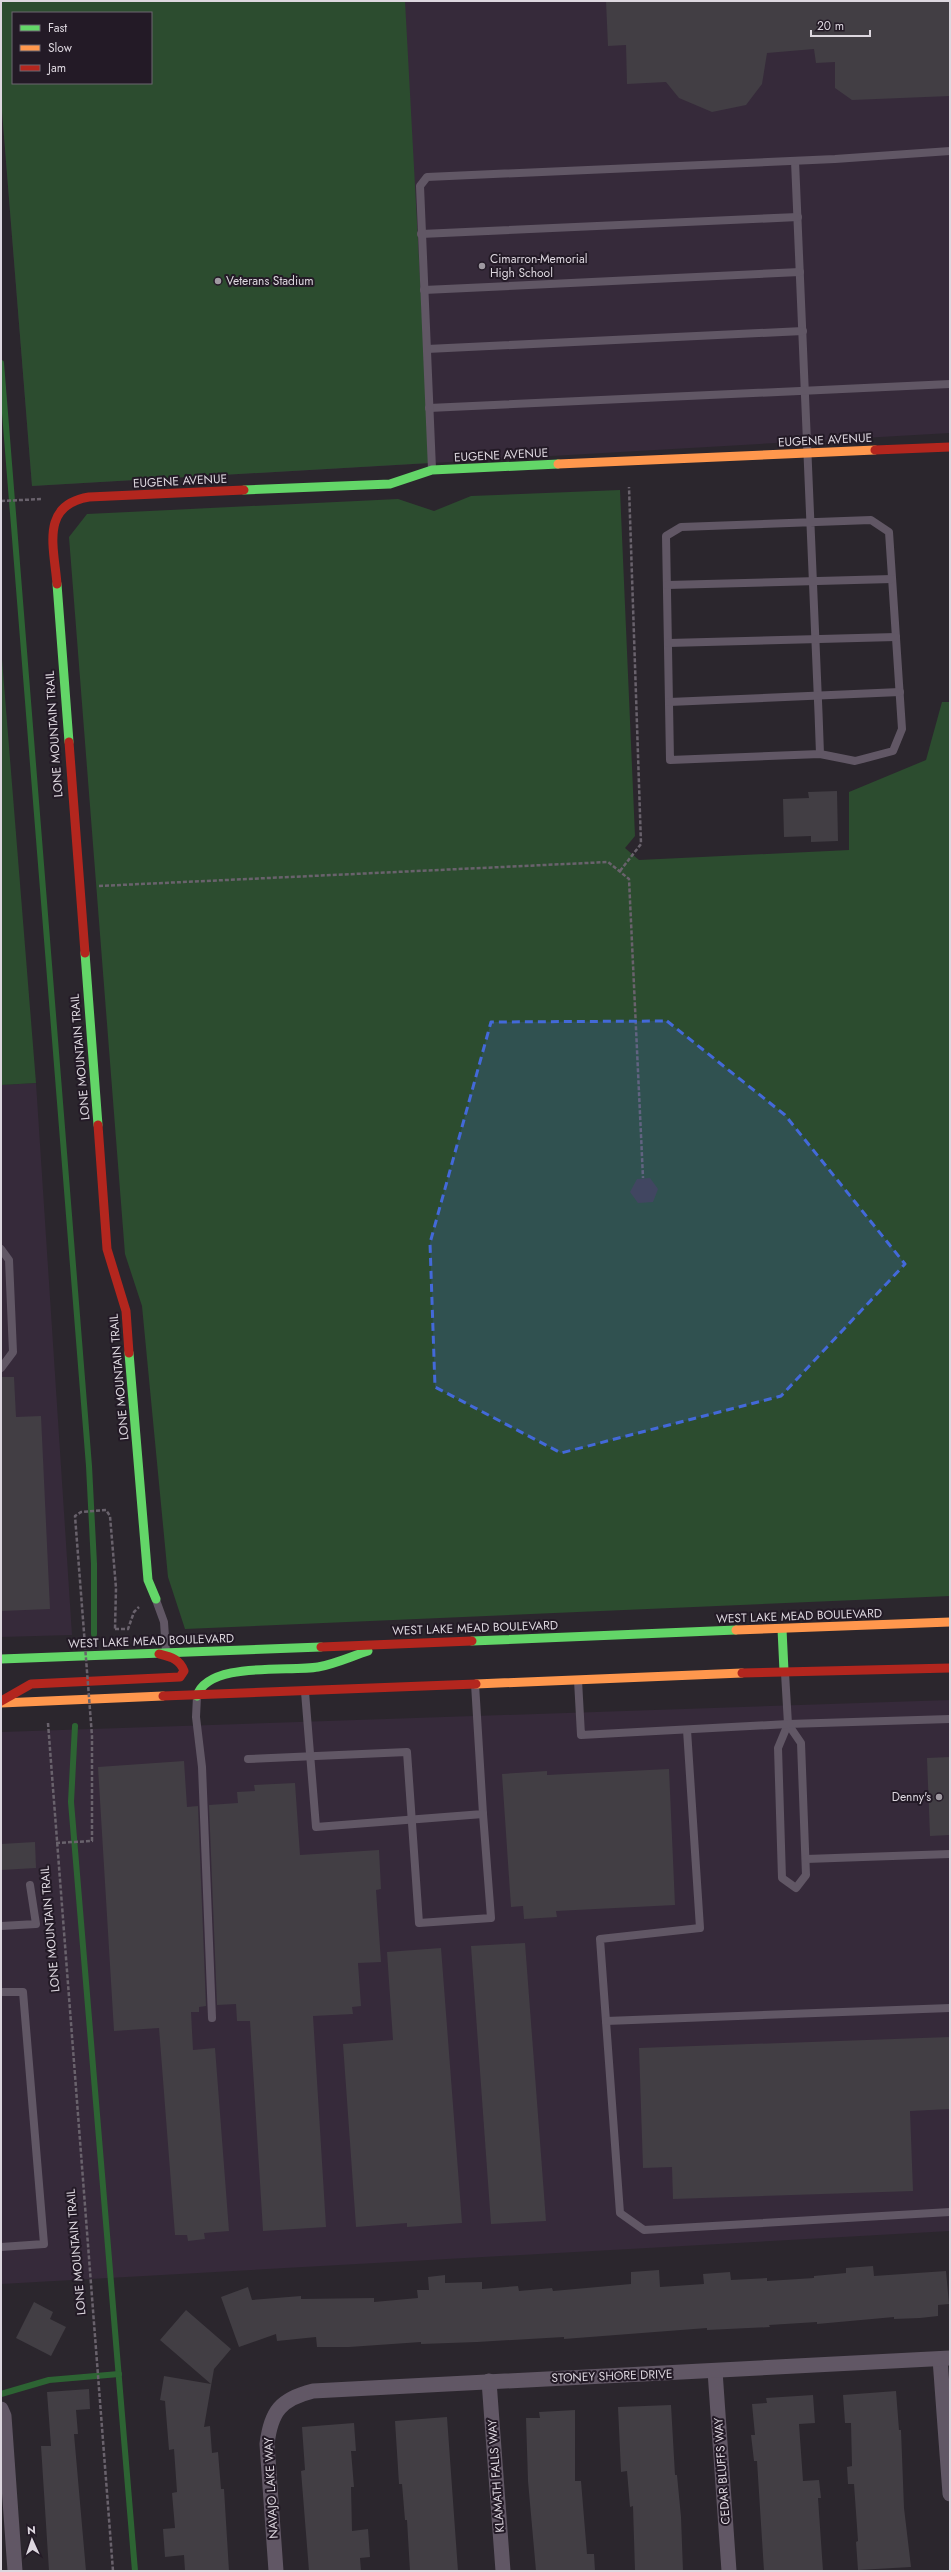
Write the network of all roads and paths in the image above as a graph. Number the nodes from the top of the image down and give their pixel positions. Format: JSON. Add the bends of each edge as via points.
{"nodes":[{"id":1,"x":950,"y":151,"type":"edge"},
{"id":2,"x":795,"y":161,"type":"junction"},
{"id":3,"x":798,"y":217,"type":"junction"},
{"id":4,"x":422,"y":234,"type":"junction"},
{"id":5,"x":800,"y":272,"type":"junction"},
{"id":6,"x":424,"y":290,"type":"junction"},
{"id":7,"x":802,"y":331,"type":"junction"},
{"id":8,"x":427,"y":349,"type":"junction"},
{"id":9,"x":950,"y":384,"type":"edge"},
{"id":10,"x":805,"y":391,"type":"junction"},
{"id":11,"x":429,"y":408,"type":"junction"},
{"id":12,"x":950,"y":447,"type":"edge"},
{"id":13,"x":807,"y":453,"type":"junction"},
{"id":14,"x":432,"y":470,"type":"junction"},
{"id":15,"x":629,"y":487,"type":"dead end"},
{"id":16,"x":33,"y":498,"type":"dead end"},
{"id":17,"x":1,"y":501,"type":"edge"},
{"id":18,"x":60,"y":510,"type":"joint"},
{"id":19,"x":812,"y":522,"type":"junction"},
{"id":20,"x":892,"y":579,"type":"junction"},
{"id":21,"x":814,"y":581,"type":"junction"},
{"id":22,"x":667,"y":585,"type":"junction"},
{"id":23,"x":896,"y":637,"type":"junction"},
{"id":24,"x":816,"y":639,"type":"junction"},
{"id":25,"x":668,"y":643,"type":"junction"},
{"id":26,"x":900,"y":692,"type":"junction"},
{"id":27,"x":818,"y":696,"type":"junction"},
{"id":28,"x":669,"y":702,"type":"junction"},
{"id":29,"x":820,"y":754,"type":"junction"},
{"id":30,"x":620,"y":871,"type":"junction"},
{"id":31,"x":96,"y":886,"type":"dead end"},
{"id":32,"x":643,"y":1178,"type":"dead end"},
{"id":33,"x":1,"y":1250,"type":"edge"},
{"id":34,"x":1,"y":1368,"type":"edge"},
{"id":35,"x":156,"y":1599,"type":"joint"},
{"id":36,"x":144,"y":1604,"type":"dead end"},
{"id":37,"x":950,"y":1622,"type":"edge"},
{"id":38,"x":782,"y":1629,"type":"junction"},
{"id":39,"x":394,"y":1643,"type":"junction"},
{"id":40,"x":154,"y":1652,"type":"junction"},
{"id":41,"x":166,"y":1652,"type":"junction"},
{"id":42,"x":1,"y":1659,"type":"edge"},
{"id":43,"x":950,"y":1668,"type":"edge"},
{"id":44,"x":784,"y":1671,"type":"junction"},
{"id":45,"x":578,"y":1680,"type":"junction"},
{"id":46,"x":475,"y":1684,"type":"junction"},
{"id":47,"x":305,"y":1691,"type":"junction"},
{"id":48,"x":197,"y":1696,"type":"junction"},
{"id":49,"x":1,"y":1702,"type":"edge"},
{"id":50,"x":950,"y":1719,"type":"edge"},
{"id":51,"x":48,"y":1723,"type":"dead end"},
{"id":52,"x":788,"y":1724,"type":"junction"},
{"id":53,"x":687,"y":1730,"type":"junction"},
{"id":54,"x":310,"y":1756,"type":"junction"},
{"id":55,"x":248,"y":1759,"type":"dead end"},
{"id":56,"x":483,"y":1814,"type":"junction"},
{"id":57,"x":411,"y":1820,"type":"junction"},
{"id":58,"x":56,"y":1843,"type":"junction"},
{"id":59,"x":950,"y":1854,"type":"edge"},
{"id":60,"x":806,"y":1859,"type":"junction"},
{"id":61,"x":30,"y":1885,"type":"dead end"},
{"id":62,"x":1,"y":1926,"type":"edge"},
{"id":63,"x":1,"y":1992,"type":"edge"},
{"id":64,"x":950,"y":2008,"type":"edge"},
{"id":65,"x":212,"y":2018,"type":"dead end"},
{"id":66,"x":606,"y":2021,"type":"junction"},
{"id":67,"x":950,"y":2212,"type":"edge"},
{"id":68,"x":1,"y":2247,"type":"edge"},
{"id":69,"x":945,"y":2358,"type":"edge"},
{"id":70,"x":715,"y":2371,"type":"junction"},
{"id":71,"x":489,"y":2381,"type":"junction"},
{"id":72,"x":279,"y":2407,"type":"joint"},
{"id":73,"x":1,"y":2409,"type":"edge"},
{"id":74,"x":950,"y":2494,"type":"edge"},
{"id":75,"x":15,"y":2571,"type":"edge"},
{"id":76,"x":113,"y":2571,"type":"edge"},
{"id":77,"x":276,"y":2571,"type":"edge"},
{"id":78,"x":503,"y":2571,"type":"edge"},
{"id":79,"x":729,"y":2571,"type":"edge"}],
"edges":[{"from":1,"to":2,"type":"lane"},
{"from":2,"to":3,"type":"lane"},
{"from":2,"to":4,"type":"lane","via":[[427,177],[420,186]]},
{"from":3,"to":4,"type":"lane"},
{"from":3,"to":5,"type":"lane"},
{"from":4,"to":6,"type":"lane"},
{"from":5,"to":6,"type":"lane"},
{"from":5,"to":7,"type":"lane"},
{"from":6,"to":8,"type":"lane"},
{"from":7,"to":8,"type":"lane"},
{"from":7,"to":10,"type":"lane"},
{"from":8,"to":11,"type":"lane"},
{"from":9,"to":10,"type":"lane"},
{"from":10,"to":11,"type":"lane"},
{"from":10,"to":13,"type":"lane"},
{"from":11,"to":14,"type":"lane"},
{"from":12,"to":13,"type":"main road","name":"EUGENE AVENUE"},
{"from":13,"to":14,"type":"main road","name":"EUGENE AVENUE"},
{"from":13,"to":19,"type":"lane"},
{"from":14,"to":18,"type":"main road","name":"EUGENE AVENUE","via":[[390,484],[89,497],[73,499]]},
{"from":15,"to":30,"type":"path","via":[[642,844]]},
{"from":16,"to":17,"type":"path"},
{"from":18,"to":35,"type":"main road","name":"LONE MOUNTAIN TRAIL","via":[[53,524],[53,536],[107,1242],[109,1260],[126,1311],[146,1567]]},
{"from":19,"to":20,"type":"lane","via":[[871,520],[889,532]]},
{"from":19,"to":21,"type":"lane"},
{"from":19,"to":22,"type":"lane","via":[[681,527],[666,536]]},
{"from":20,"to":21,"type":"lane"},
{"from":20,"to":23,"type":"lane"},
{"from":21,"to":22,"type":"lane"},
{"from":21,"to":24,"type":"lane"},
{"from":22,"to":25,"type":"lane"},
{"from":23,"to":24,"type":"lane"},
{"from":23,"to":26,"type":"lane"},
{"from":24,"to":25,"type":"lane"},
{"from":24,"to":27,"type":"lane"},
{"from":25,"to":28,"type":"lane"},
{"from":26,"to":27,"type":"lane"},
{"from":26,"to":29,"type":"lane","via":[[902,729],[893,751],[855,761]]},
{"from":27,"to":28,"type":"lane"},
{"from":27,"to":29,"type":"lane"},
{"from":28,"to":29,"type":"lane","via":[[670,760]]},
{"from":30,"to":31,"type":"path","via":[[608,862]]},
{"from":30,"to":32,"type":"path","via":[[629,879]]},
{"from":33,"to":34,"type":"lane","via":[[9,1260],[13,1352]]},
{"from":35,"to":41,"type":"lane","via":[[164,1622]]},
{"from":36,"to":58,"type":"path","bridge":true,"via":[[134,1612],[128,1629],[115,1629],[116,1588],[110,1516],[106,1510],[81,1512],[75,1516],[92,1736],[92,1841]]},
{"from":37,"to":38,"type":"main road","name":"WEST LAKE MEAD BOULEVARD"},
{"from":38,"to":39,"type":"main road","name":"WEST LAKE MEAD BOULEVARD"},
{"from":38,"to":44,"type":"main road"},
{"from":39,"to":41,"type":"main road","name":"WEST LAKE MEAD BOULEVARD"},
{"from":39,"to":48,"type":"main road","via":[[319,1667],[222,1674],[199,1688]]},
{"from":40,"to":41,"type":"main road","name":"WEST LAKE MEAD BOULEVARD"},
{"from":40,"to":42,"type":"main road","name":"WEST LAKE MEAD BOULEVARD"},
{"from":40,"to":49,"type":"main road","via":[[174,1658],[182,1664],[184,1671],[180,1677],[31,1684]]},
{"from":43,"to":44,"type":"main road"},
{"from":44,"to":45,"type":"main road"},
{"from":44,"to":52,"type":"lane"},
{"from":45,"to":46,"type":"main road"},
{"from":45,"to":53,"type":"lane","via":[[581,1735]]},
{"from":46,"to":47,"type":"main road"},
{"from":46,"to":56,"type":"lane"},
{"from":47,"to":48,"type":"main road"},
{"from":47,"to":54,"type":"lane"},
{"from":48,"to":49,"type":"main road"},
{"from":48,"to":65,"type":"lane"},
{"from":50,"to":52,"type":"lane"},
{"from":51,"to":58,"type":"path","name":"LONE MOUNTAIN TRAIL"},
{"from":52,"to":53,"type":"lane"},
{"from":52,"to":60,"type":"lane","via":[[801,1743]]},
{"from":52,"to":60,"type":"lane","via":[[778,1748],[782,1878],[796,1888],[806,1874]]},
{"from":53,"to":66,"type":"lane","via":[[700,1928],[600,1939]]},
{"from":54,"to":55,"type":"lane"},
{"from":54,"to":57,"type":"lane","via":[[407,1752]]},
{"from":54,"to":57,"type":"lane","via":[[316,1827]]},
{"from":56,"to":57,"type":"lane"},
{"from":56,"to":57,"type":"lane","via":[[491,1918],[418,1923]]},
{"from":58,"to":76,"type":"path","name":"LONE MOUNTAIN TRAIL"},
{"from":59,"to":60,"type":"lane"},
{"from":61,"to":62,"type":"lane","via":[[36,1924]]},
{"from":63,"to":68,"type":"lane","via":[[23,1992],[44,2244]]},
{"from":64,"to":66,"type":"lane"},
{"from":66,"to":67,"type":"lane","via":[[620,2213],[644,2230]]},
{"from":69,"to":70,"type":"street","name":"STONEY SHORE DRIVE"},
{"from":69,"to":74,"type":"street"},
{"from":70,"to":71,"type":"street","name":"STONEY SHORE DRIVE"},
{"from":70,"to":79,"type":"street","name":"CEDAR BLUFFS WAY"},
{"from":71,"to":72,"type":"street","name":"STONEY SHORE DRIVE","via":[[313,2391],[295,2396]]},
{"from":71,"to":78,"type":"street","name":"KLAMATH FALLS WAY"},
{"from":72,"to":77,"type":"street","name":"NAVAJO LAKE WAY","via":[[269,2424],[267,2444]]},
{"from":73,"to":75,"type":"street","via":[[4,2416]]}]}
